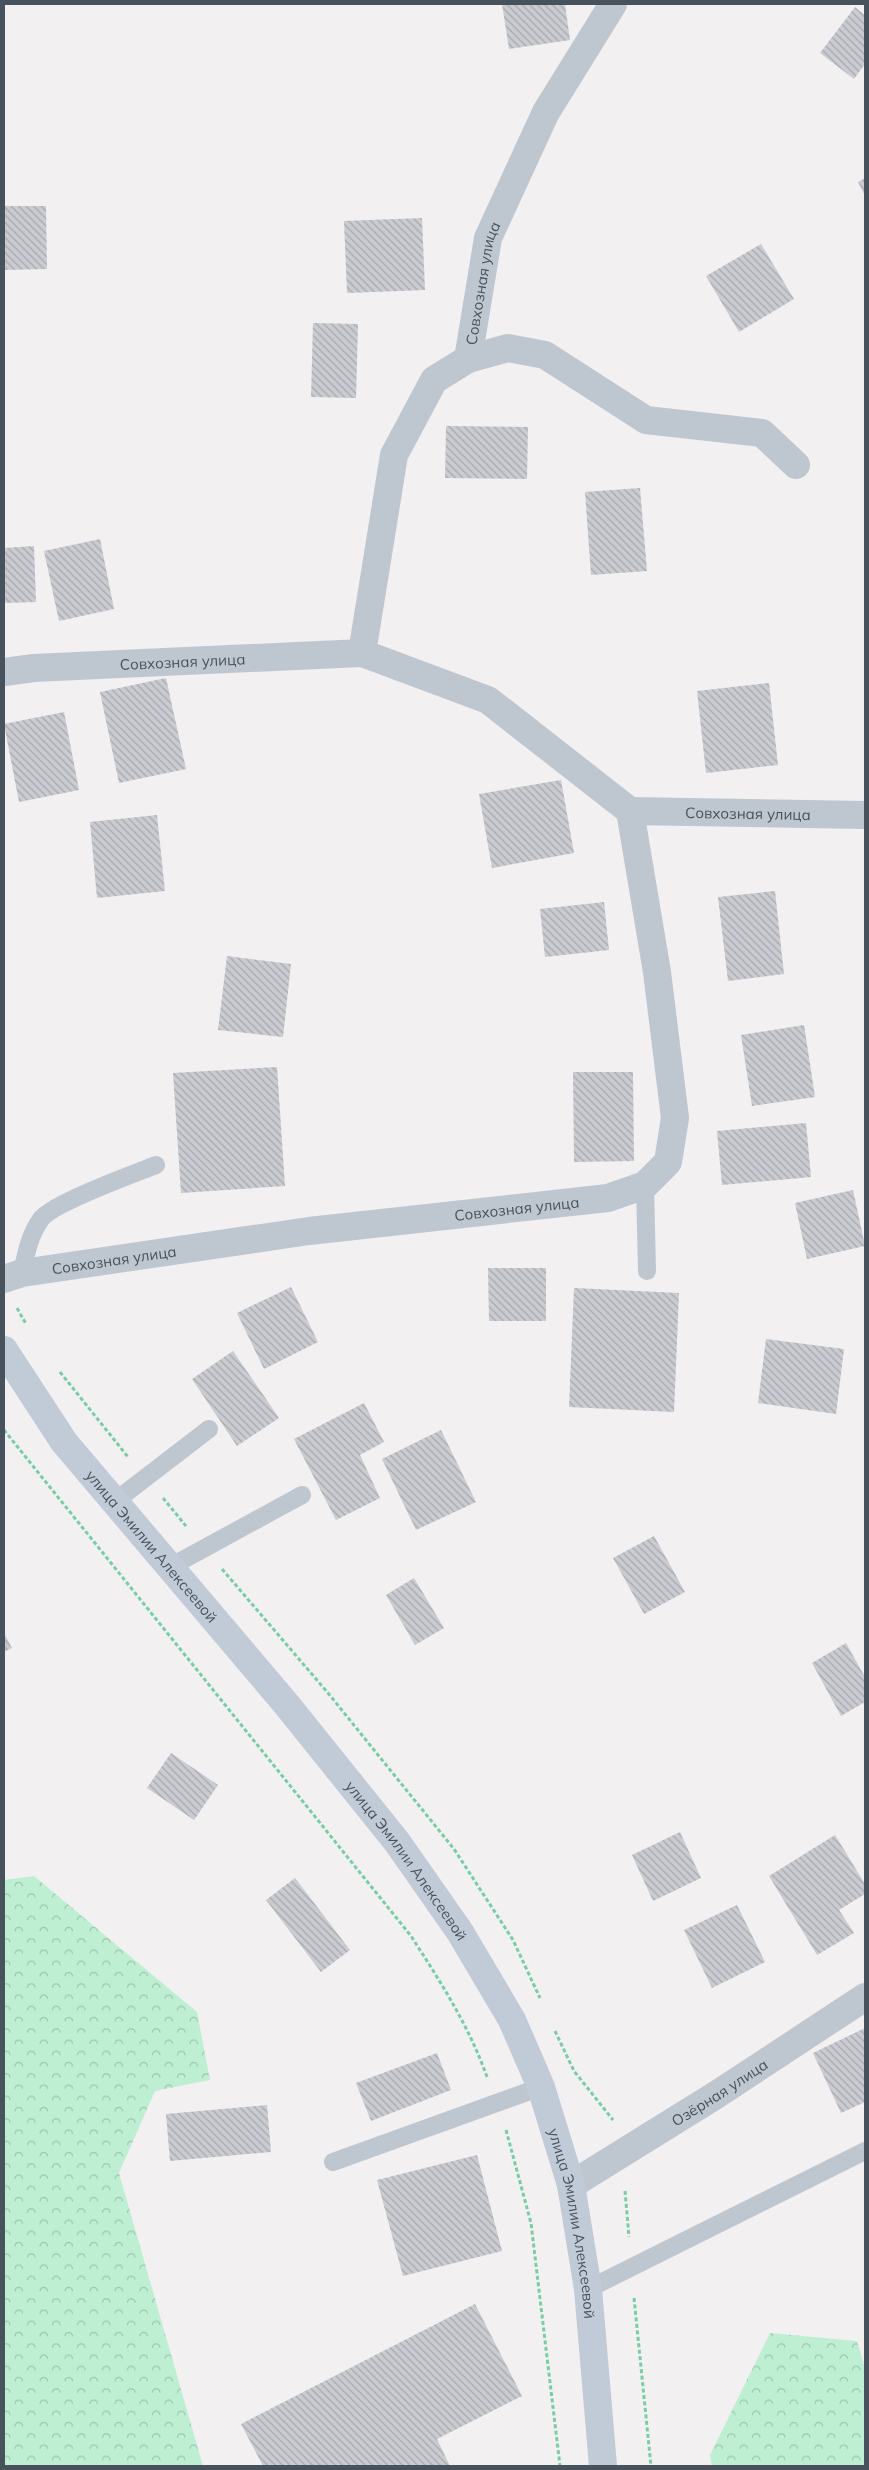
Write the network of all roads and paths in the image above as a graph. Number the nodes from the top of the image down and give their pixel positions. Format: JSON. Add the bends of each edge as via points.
{"nodes":[{"id":1,"x":613,"y":4,"type":"edge"},
{"id":2,"x":468,"y":359,"type":"junction"},
{"id":3,"x":796,"y":465,"type":"dead end"},
{"id":4,"x":362,"y":653,"type":"junction"},
{"id":5,"x":4,"y":672,"type":"edge"},
{"id":6,"x":630,"y":811,"type":"junction"},
{"id":7,"x":865,"y":815,"type":"edge"},
{"id":8,"x":156,"y":1165,"type":"dead end"},
{"id":9,"x":645,"y":1185,"type":"junction"},
{"id":10,"x":647,"y":1271,"type":"dead end"},
{"id":11,"x":13,"y":1276,"type":"edge"},
{"id":12,"x":4,"y":1352,"type":"edge"},
{"id":13,"x":209,"y":1429,"type":"dead end"},
{"id":14,"x":4,"y":1430,"type":"edge"},
{"id":15,"x":302,"y":1494,"type":"dead end"},
{"id":16,"x":114,"y":1502,"type":"junction"},
{"id":17,"x":170,"y":1567,"type":"junction"},
{"id":18,"x":865,"y":1997,"type":"edge"},
{"id":19,"x":541,"y":2087,"type":"junction"},
{"id":20,"x":497,"y":2103,"type":"junction"},
{"id":21,"x":865,"y":2151,"type":"edge"},
{"id":22,"x":334,"y":2162,"type":"dead end"},
{"id":23,"x":571,"y":2185,"type":"junction"},
{"id":24,"x":588,"y":2289,"type":"junction"},
{"id":25,"x":560,"y":2466,"type":"edge"},
{"id":26,"x":603,"y":2466,"type":"edge"}],
"edges":[{"from":1,"to":2,"type":"street","name":"Совхозная улица","via":[[546,112],[488,238]]},
{"from":2,"to":3,"type":"street","via":[[508,348],[545,355],[646,420],[762,433]]},
{"from":2,"to":4,"type":"street","name":"Совхозная улица","via":[[434,380],[394,455]]},
{"from":4,"to":5,"type":"street","name":"Совхозная улица"},
{"from":4,"to":6,"type":"street","name":"Совхозная улица","via":[[488,700]]},
{"from":6,"to":7,"type":"street","name":"Совхозная улица"},
{"from":6,"to":9,"type":"street","name":"Совхозная улица","via":[[657,972],[675,1118],[668,1162]]},
{"from":8,"to":11,"type":"lane","via":[[70,1201],[42,1218]]},
{"from":9,"to":10,"type":"lane"},
{"from":9,"to":11,"type":"street","name":"Совхозная улица","via":[[608,1198],[309,1231]]},
{"from":12,"to":16,"type":"street","name":"улица Эмилии Алексеевой","via":[[64,1442]]},
{"from":13,"to":16,"type":"lane"},
{"from":14,"to":20,"type":"path","via":[[411,1936],[447,1992],[479,2054]]},
{"from":15,"to":17,"type":"lane"},
{"from":16,"to":17,"type":"street","name":"улица Эмилии Алексеевой"},
{"from":17,"to":19,"type":"street","name":"улица Эмилии Алексеевой","via":[[397,1842],[465,1940],[512,2020]]},
{"from":18,"to":23,"type":"street","name":"Озёрная улица"},
{"from":19,"to":20,"type":"lane"},
{"from":19,"to":23,"type":"street","name":"улица Эмилии Алексеевой"},
{"from":20,"to":22,"type":"lane"},
{"from":20,"to":25,"type":"path","via":[[531,2223]]},
{"from":21,"to":24,"type":"lane"},
{"from":23,"to":24,"type":"street","name":"улица Эмилии Алексеевой"},
{"from":24,"to":26,"type":"street","name":"улица Эмилии Алексеевой"}]}
